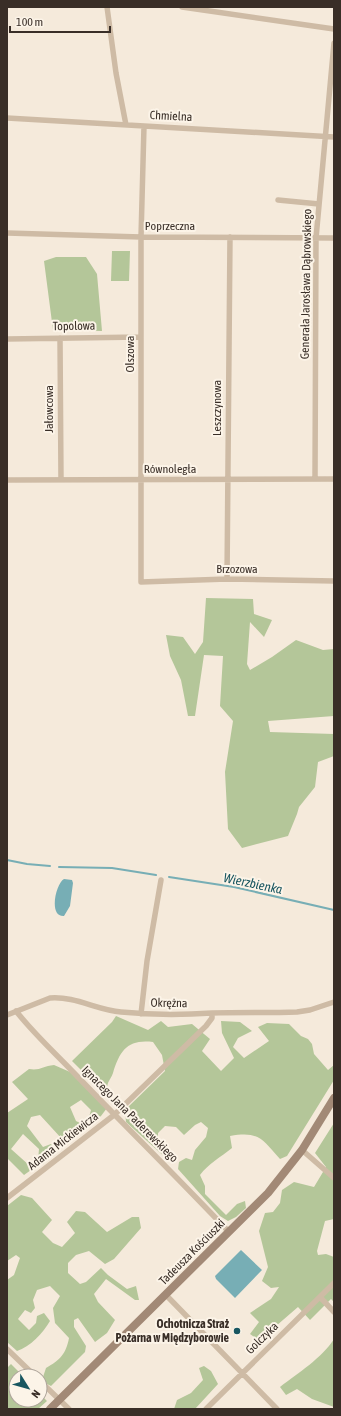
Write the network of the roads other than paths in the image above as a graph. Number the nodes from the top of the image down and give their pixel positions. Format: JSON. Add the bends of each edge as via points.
{"nodes":[{"id":1,"x":107,"y":7,"type":"edge"},
{"id":2,"x":182,"y":7,"type":"edge"},
{"id":3,"x":334,"y":29,"type":"edge"},
{"id":4,"x":334,"y":43,"type":"edge"},
{"id":5,"x":7,"y":118,"type":"edge"},
{"id":6,"x":126,"y":125,"type":"junction"},
{"id":7,"x":144,"y":126,"type":"junction"},
{"id":8,"x":324,"y":136,"type":"junction"},
{"id":9,"x":334,"y":136,"type":"edge"},
{"id":10,"x":278,"y":200,"type":"dead end"},
{"id":11,"x":319,"y":204,"type":"junction"},
{"id":12,"x":9,"y":235,"type":"edge"},
{"id":13,"x":141,"y":237,"type":"junction"},
{"id":14,"x":230,"y":237,"type":"junction"},
{"id":15,"x":316,"y":238,"type":"junction"},
{"id":16,"x":334,"y":238,"type":"edge"},
{"id":17,"x":141,"y":337,"type":"junction"},
{"id":18,"x":7,"y":338,"type":"edge"},
{"id":19,"x":60,"y":338,"type":"junction"},
{"id":20,"x":315,"y":479,"type":"junction"},
{"id":21,"x":334,"y":479,"type":"edge"},
{"id":22,"x":7,"y":480,"type":"edge"},
{"id":23,"x":61,"y":480,"type":"junction"},
{"id":24,"x":142,"y":480,"type":"junction"},
{"id":25,"x":228,"y":480,"type":"junction"},
{"id":26,"x":227,"y":579,"type":"junction"},
{"id":27,"x":334,"y":581,"type":"edge"},
{"id":28,"x":141,"y":582,"type":"joint"},
{"id":29,"x":161,"y":880,"type":"dead end"},
{"id":30,"x":334,"y":1002,"type":"edge"},
{"id":31,"x":16,"y":1011,"type":"junction"},
{"id":32,"x":212,"y":1013,"type":"junction"},
{"id":33,"x":7,"y":1014,"type":"edge"},
{"id":34,"x":141,"y":1014,"type":"junction"},
{"id":35,"x":334,"y":1098,"type":"edge"},
{"id":36,"x":114,"y":1115,"type":"junction"},
{"id":37,"x":302,"y":1150,"type":"junction"},
{"id":38,"x":334,"y":1178,"type":"edge"},
{"id":39,"x":7,"y":1198,"type":"edge"},
{"id":40,"x":229,"y":1232,"type":"junction"},
{"id":41,"x":334,"y":1283,"type":"edge"},
{"id":42,"x":166,"y":1295,"type":"junction"},
{"id":43,"x":320,"y":1297,"type":"junction"},
{"id":44,"x":334,"y":1312,"type":"edge"},
{"id":45,"x":7,"y":1349,"type":"edge"},
{"id":46,"x":27,"y":1368,"type":"edge"},
{"id":47,"x":242,"y":1373,"type":"junction"},
{"id":48,"x":48,"y":1388,"type":"edge"},
{"id":49,"x":60,"y":1399,"type":"junction"},
{"id":50,"x":50,"y":1409,"type":"edge"},
{"id":51,"x":69,"y":1409,"type":"edge"},
{"id":52,"x":206,"y":1409,"type":"edge"},
{"id":53,"x":277,"y":1409,"type":"edge"}],
"edges":[{"from":1,"to":6,"type":"street"},
{"from":2,"to":3,"type":"street"},
{"from":4,"to":8,"type":"street","name":"Generała Jarosława Dąbrowskiego"},
{"from":5,"to":6,"type":"street","name":"Chmielna"},
{"from":6,"to":7,"type":"street","name":"Chmielna"},
{"from":7,"to":8,"type":"street","name":"Chmielna"},
{"from":7,"to":13,"type":"street","name":"Olszowa"},
{"from":8,"to":9,"type":"street","name":"Chmielna"},
{"from":8,"to":11,"type":"street","name":"Generała Jarosława Dąbrowskiego"},
{"from":10,"to":11,"type":"street"},
{"from":11,"to":15,"type":"street","name":"Generała Jarosława Dąbrowskiego"},
{"from":12,"to":13,"type":"street","name":"Poprzeczna"},
{"from":13,"to":14,"type":"street","name":"Poprzeczna"},
{"from":13,"to":17,"type":"street","name":"Olszowa"},
{"from":14,"to":15,"type":"street","name":"Poprzeczna"},
{"from":14,"to":25,"type":"street","name":"Leszczynowa"},
{"from":15,"to":16,"type":"street","name":"Poprzeczna"},
{"from":15,"to":20,"type":"street","name":"Generała Jarosława Dąbrowskiego"},
{"from":17,"to":19,"type":"street","name":"Topolowa"},
{"from":17,"to":24,"type":"street","name":"Olszowa"},
{"from":18,"to":19,"type":"street","name":"Topolowa"},
{"from":19,"to":23,"type":"street","name":"Jałowcowa"},
{"from":20,"to":21,"type":"street","name":"Równoległa"},
{"from":20,"to":25,"type":"street","name":"Równoległa"},
{"from":22,"to":23,"type":"street","name":"Równoległa"},
{"from":23,"to":24,"type":"street","name":"Równoległa"},
{"from":24,"to":25,"type":"street","name":"Równoległa"},
{"from":24,"to":28,"type":"street","name":"Olszowa"},
{"from":25,"to":26,"type":"street","name":"Leszczynowa"},
{"from":26,"to":27,"type":"street","name":"Brzozowa"},
{"from":26,"to":28,"type":"street","name":"Brzozowa"},
{"from":29,"to":34,"type":"street","via":[[147,960]]},
{"from":30,"to":32,"type":"street","name":"Okrężna","via":[[297,1012]]},
{"from":31,"to":33,"type":"street","name":"Okrężna"},
{"from":31,"to":34,"type":"street","name":"Okrężna","via":[[58,997],[111,1011]]},
{"from":31,"to":36,"type":"street","name":"Ignacego Jana Paderewskiego"},
{"from":32,"to":34,"type":"street","name":"Okrężna"},
{"from":32,"to":36,"type":"street","name":"Adama Mickiewicza","via":[[212,1018],[206,1026]]},
{"from":35,"to":37,"type":"main road","name":"Tadeusza Kościuszki"},
{"from":36,"to":39,"type":"street","name":"Adama Mickiewicza"},
{"from":36,"to":40,"type":"street","name":"Ignacego Jana Paderewskiego"},
{"from":37,"to":38,"type":"street"},
{"from":37,"to":40,"type":"main road","name":"Tadeusza Kościuszki","via":[[268,1193]]},
{"from":40,"to":42,"type":"main road","name":"Tadeusza Kościuszki"},
{"from":41,"to":43,"type":"street","name":"Golczyka"},
{"from":42,"to":47,"type":"street"},
{"from":42,"to":49,"type":"main road","name":"Tadeusza Kościuszki"},
{"from":43,"to":44,"type":"street"},
{"from":43,"to":47,"type":"street","name":"Golczyka"},
{"from":45,"to":46,"type":"street"},
{"from":47,"to":52,"type":"street","name":"Golczyka"},
{"from":47,"to":53,"type":"street"},
{"from":48,"to":49,"type":"street"},
{"from":49,"to":50,"type":"main road","name":"Tadeusza Kościuszki"},
{"from":49,"to":51,"type":"street"}]}
